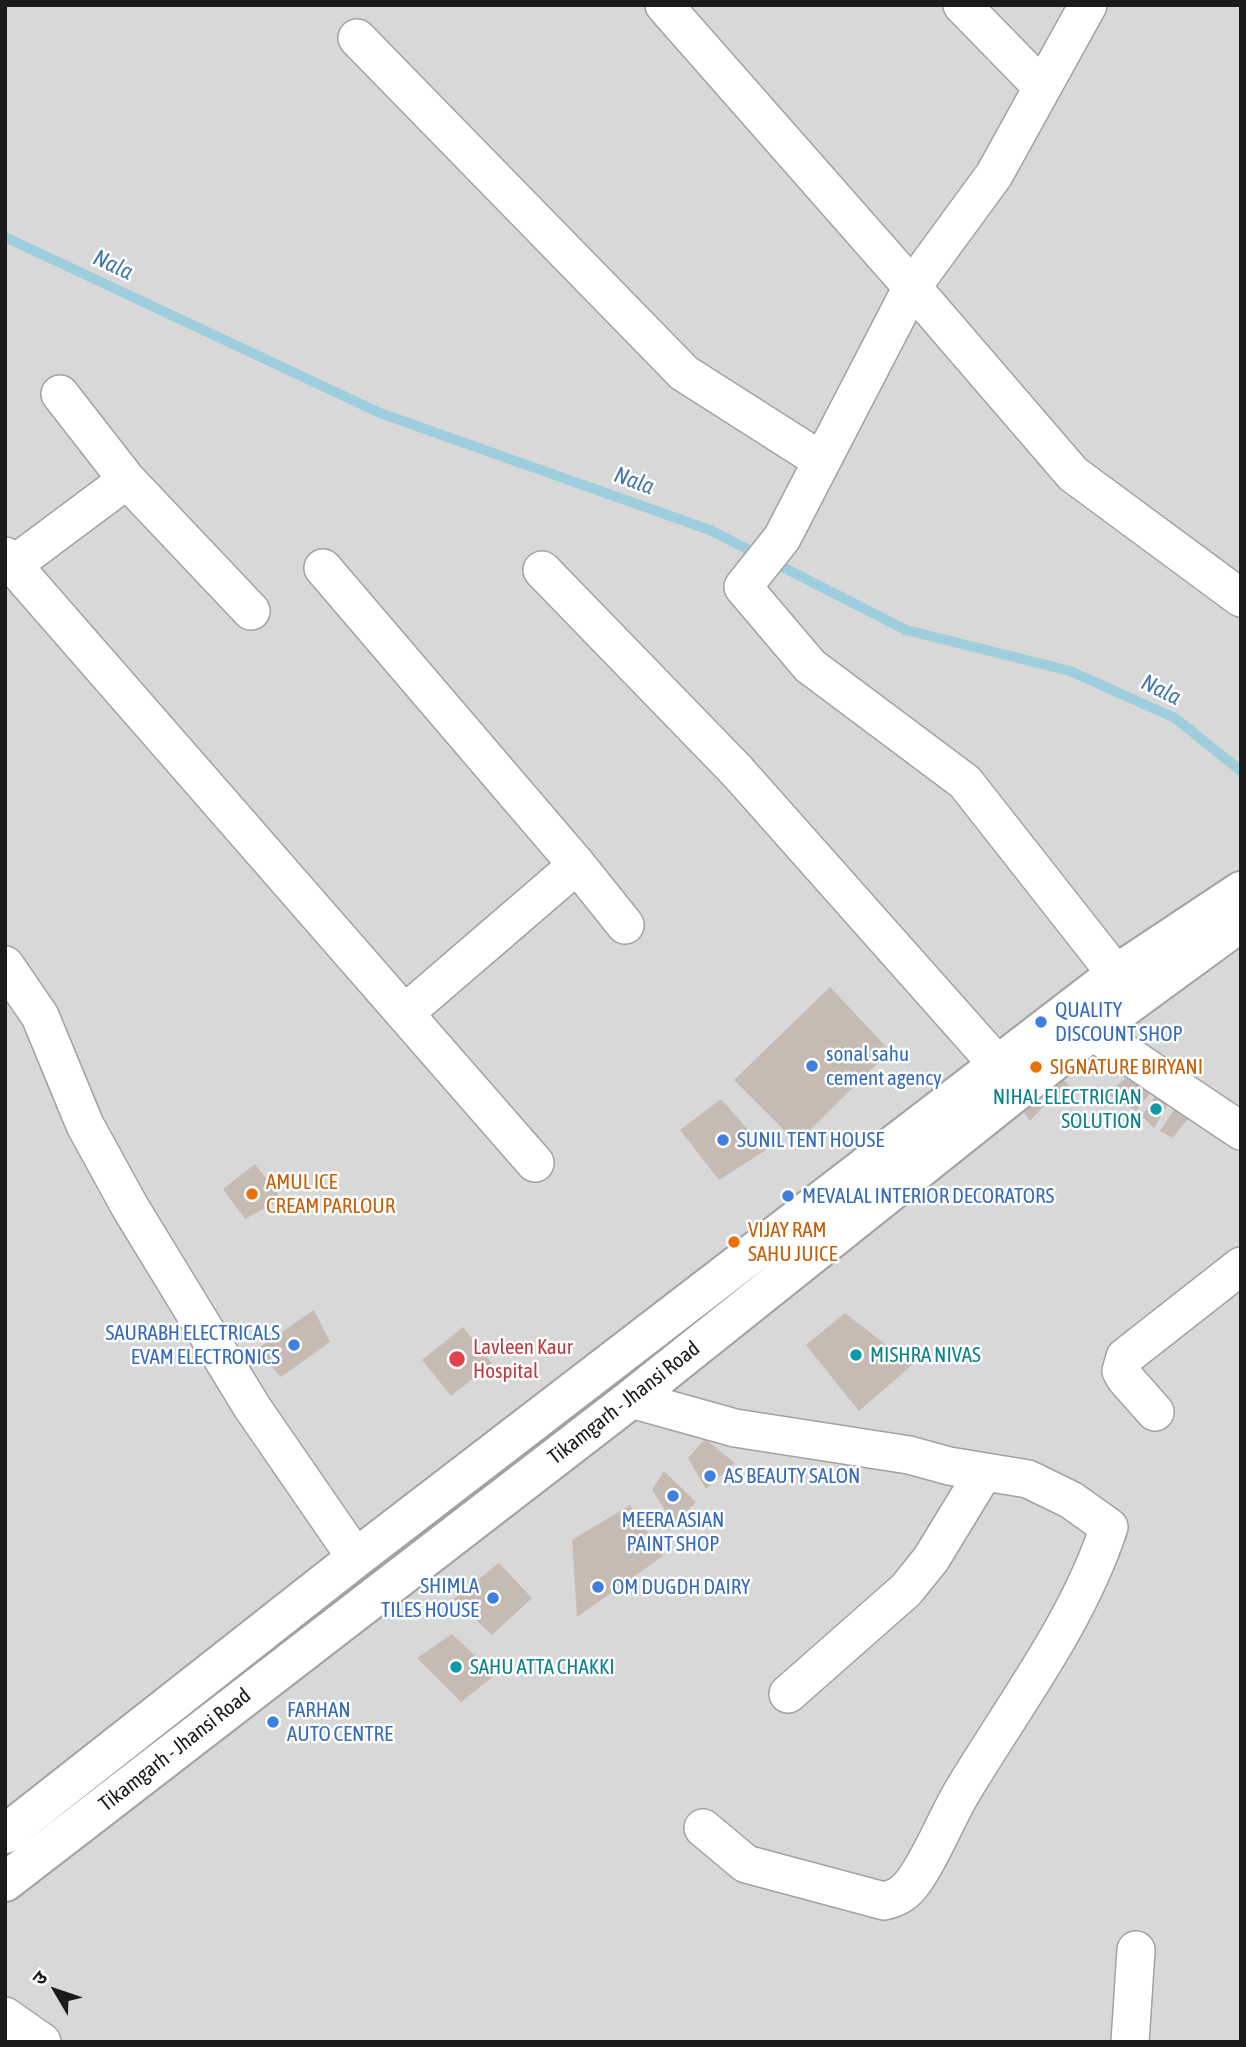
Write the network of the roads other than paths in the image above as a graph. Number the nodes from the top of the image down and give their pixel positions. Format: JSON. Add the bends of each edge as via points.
{"nodes":[{"id":1,"x":664,"y":5,"type":"edge"},
{"id":2,"x":962,"y":5,"type":"edge"},
{"id":3,"x":1088,"y":5,"type":"edge"},
{"id":4,"x":357,"y":38,"type":"dead end"},
{"id":5,"x":1042,"y":87,"type":"junction"},
{"id":6,"x":912,"y":286,"type":"junction"},
{"id":7,"x":60,"y":394,"type":"dead end"},
{"id":8,"x":822,"y":461,"type":"junction"},
{"id":9,"x":127,"y":480,"type":"junction"},
{"id":10,"x":9,"y":560,"type":"edge"},
{"id":11,"x":323,"y":568,"type":"dead end"},
{"id":12,"x":542,"y":570,"type":"dead end"},
{"id":13,"x":1241,"y":598,"type":"edge"},
{"id":14,"x":251,"y":611,"type":"dead end"},
{"id":15,"x":577,"y":865,"type":"junction"},
{"id":16,"x":1241,"y":891,"type":"edge"},
{"id":17,"x":1241,"y":922,"type":"edge"},
{"id":18,"x":625,"y":925,"type":"dead end"},
{"id":19,"x":5,"y":965,"type":"edge"},
{"id":20,"x":1116,"y":974,"type":"junction"},
{"id":21,"x":405,"y":1013,"type":"junction"},
{"id":22,"x":1079,"y":1022,"type":"junction"},
{"id":23,"x":998,"y":1065,"type":"junction"},
{"id":24,"x":1241,"y":1131,"type":"edge"},
{"id":25,"x":535,"y":1163,"type":"dead end"},
{"id":26,"x":1241,"y":1266,"type":"edge"},
{"id":27,"x":666,"y":1321,"type":"junction"},
{"id":28,"x":689,"y":1353,"type":"junction"},
{"id":29,"x":631,"y":1399,"type":"junction"},
{"id":30,"x":1155,"y":1412,"type":"dead end"},
{"id":31,"x":985,"y":1472,"type":"junction"},
{"id":32,"x":356,"y":1558,"type":"junction"},
{"id":33,"x":788,"y":1694,"type":"dead end"},
{"id":34,"x":703,"y":1828,"type":"dead end"},
{"id":35,"x":5,"y":1833,"type":"edge"},
{"id":36,"x":5,"y":1882,"type":"edge"},
{"id":37,"x":1136,"y":1950,"type":"dead end"},
{"id":38,"x":5,"y":2016,"type":"edge"},
{"id":39,"x":42,"y":2042,"type":"edge"},
{"id":40,"x":1130,"y":2042,"type":"edge"}],
"edges":[{"from":1,"to":6,"type":"street"},
{"from":2,"to":5,"type":"street"},
{"from":3,"to":5,"type":"street"},
{"from":4,"to":8,"type":"street","via":[[684,373]]},
{"from":5,"to":6,"type":"street","via":[[994,175]]},
{"from":6,"to":8,"type":"street"},
{"from":6,"to":13,"type":"street","via":[[1073,474]]},
{"from":7,"to":9,"type":"street"},
{"from":8,"to":20,"type":"street","via":[[782,538],[743,587],[810,666],[965,782]]},
{"from":9,"to":10,"type":"street"},
{"from":9,"to":14,"type":"street"},
{"from":10,"to":21,"type":"street"},
{"from":11,"to":15,"type":"street"},
{"from":12,"to":23,"type":"street","via":[[737,771]]},
{"from":15,"to":18,"type":"street"},
{"from":15,"to":21,"type":"street"},
{"from":16,"to":20,"type":"street"},
{"from":17,"to":22,"type":"street","name":"Tikamgarh - Jhansi Road"},
{"from":19,"to":32,"type":"street","via":[[40,1016],[85,1125],[130,1207],[252,1407]]},
{"from":20,"to":22,"type":"street"},
{"from":21,"to":25,"type":"street"},
{"from":22,"to":23,"type":"street"},
{"from":22,"to":24,"type":"street"},
{"from":22,"to":28,"type":"street","name":"Tikamgarh - Jhansi Road"},
{"from":23,"to":27,"type":"street"},
{"from":26,"to":30,"type":"street","via":[[1125,1357],[1121,1371]]},
{"from":27,"to":28,"type":"street"},
{"from":27,"to":32,"type":"street"},
{"from":28,"to":29,"type":"street","name":"Tikamgarh - Jhansi Road"},
{"from":29,"to":31,"type":"street","via":[[736,1427]]},
{"from":29,"to":36,"type":"street","name":"Tikamgarh - Jhansi Road"},
{"from":31,"to":33,"type":"street","via":[[931,1559],[906,1590]]},
{"from":31,"to":34,"type":"street","via":[[1028,1479],[1071,1500],[1109,1527],[1076,1607],[961,1794],[914,1881],[898,1898],[884,1901],[859,1895],[746,1864]]},
{"from":32,"to":35,"type":"street"},
{"from":37,"to":40,"type":"street"},
{"from":38,"to":39,"type":"street"}]}
